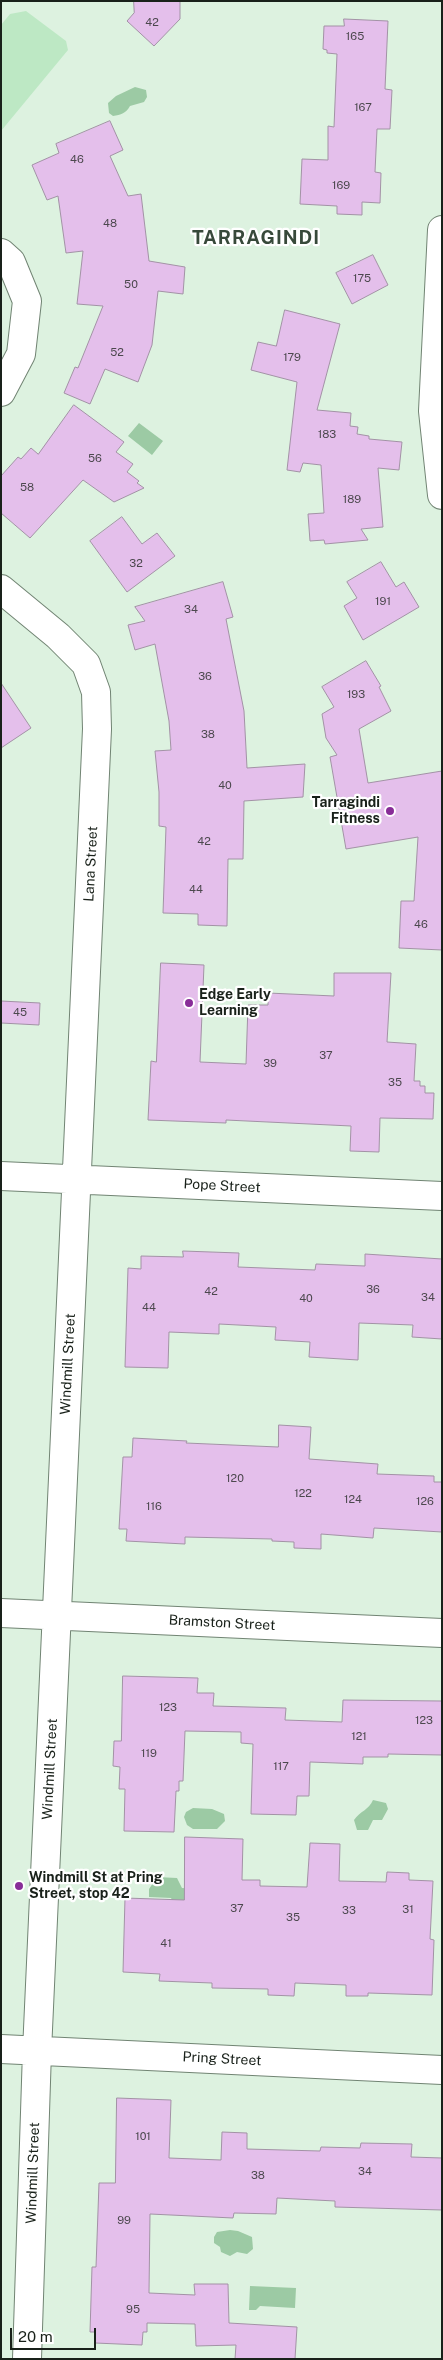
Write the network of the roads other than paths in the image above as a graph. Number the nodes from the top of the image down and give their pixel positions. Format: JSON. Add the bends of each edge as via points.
{"nodes":[{"id":1,"x":442,"y":230,"type":"edge"},
{"id":2,"x":1,"y":253,"type":"edge"},
{"id":3,"x":1,"y":392,"type":"edge"},
{"id":4,"x":442,"y":495,"type":"edge"},
{"id":5,"x":1,"y":589,"type":"edge"},
{"id":6,"x":1,"y":1176,"type":"edge"},
{"id":7,"x":77,"y":1179,"type":"junction"},
{"id":8,"x":442,"y":1196,"type":"edge"},
{"id":9,"x":1,"y":1613,"type":"edge"},
{"id":10,"x":57,"y":1615,"type":"junction"},
{"id":11,"x":442,"y":1633,"type":"edge"},
{"id":12,"x":1,"y":2049,"type":"edge"},
{"id":13,"x":38,"y":2050,"type":"junction"},
{"id":14,"x":442,"y":2070,"type":"edge"},
{"id":15,"x":26,"y":2359,"type":"edge"}],
"edges":[{"from":1,"to":4,"type":"street","via":[[434,411]]},
{"from":2,"to":3,"type":"street","via":[[11,262],[27,301],[21,354]]},
{"from":5,"to":7,"type":"street","name":"Lana Street","via":[[86,664],[96,692]]},
{"from":6,"to":7,"type":"street","name":"Pope Street"},
{"from":7,"to":8,"type":"street","name":"Pope Street"},
{"from":7,"to":10,"type":"street","name":"Windmill Street"},
{"from":9,"to":10,"type":"street","name":"Bramston Street"},
{"from":10,"to":11,"type":"street","name":"Bramston Street"},
{"from":10,"to":13,"type":"street","name":"Windmill Street"},
{"from":12,"to":13,"type":"street","name":"Pring Street"},
{"from":13,"to":14,"type":"street","name":"Pring Street"},
{"from":13,"to":15,"type":"street","name":"Windmill Street"}]}
